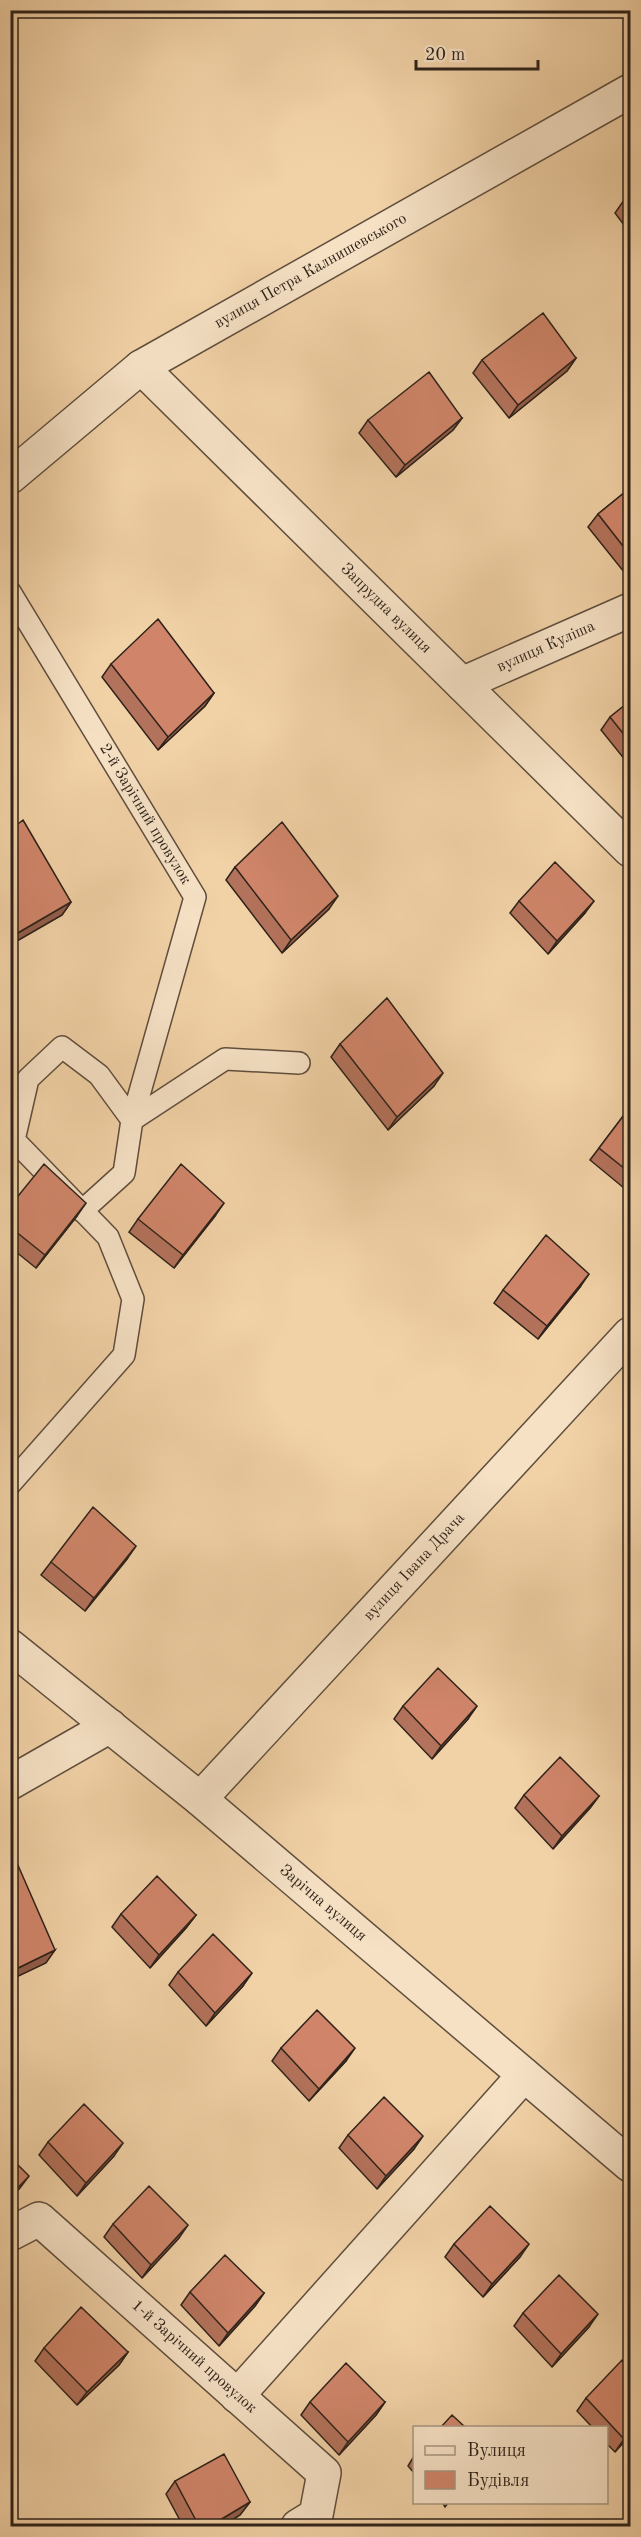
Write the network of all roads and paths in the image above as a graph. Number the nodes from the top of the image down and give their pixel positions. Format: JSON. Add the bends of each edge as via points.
{"nodes":[{"id":1,"x":630,"y":92,"type":"edge"},
{"id":2,"x":141,"y":368,"type":"junction"},
{"id":3,"x":10,"y":477,"type":"edge"},
{"id":4,"x":10,"y":592,"type":"edge"},
{"id":5,"x":630,"y":610,"type":"edge"},
{"id":6,"x":462,"y":684,"type":"junction"},
{"id":7,"x":630,"y":850,"type":"edge"},
{"id":8,"x":299,"y":1063,"type":"dead end"},
{"id":9,"x":132,"y":1120,"type":"junction"},
{"id":10,"x":82,"y":1211,"type":"junction"},
{"id":11,"x":630,"y":1334,"type":"edge"},
{"id":12,"x":10,"y":1484,"type":"edge"},
{"id":13,"x":10,"y":1646,"type":"edge"},
{"id":14,"x":110,"y":1726,"type":"junction"},
{"id":15,"x":10,"y":1783,"type":"edge"},
{"id":16,"x":200,"y":1799,"type":"junction"},
{"id":17,"x":524,"y":2075,"type":"junction"},
{"id":18,"x":630,"y":2165,"type":"edge"},
{"id":19,"x":10,"y":2234,"type":"edge"},
{"id":20,"x":237,"y":2396,"type":"junction"},
{"id":21,"x":298,"y":2526,"type":"edge"}],
"edges":[{"from":1,"to":2,"type":"street","name":"вулиця Петра Калнишевського"},
{"from":2,"to":3,"type":"street","name":"вулиця Петра Калнишевського"},
{"from":2,"to":6,"type":"street","name":"Запрудна вулиця"},
{"from":4,"to":9,"type":"lane","name":"2-й Зарічний провулок","via":[[195,897]]},
{"from":5,"to":6,"type":"street","name":"вулиця Куліша"},
{"from":6,"to":7,"type":"street","name":"Запрудна вулиця"},
{"from":8,"to":9,"type":"lane","via":[[225,1059]]},
{"from":9,"to":10,"type":"lane","name":"2-й Зарічний провулок","via":[[124,1173]]},
{"from":9,"to":10,"type":"lane","via":[[99,1075],[62,1047],[28,1079],[14,1140]]},
{"from":10,"to":12,"type":"lane","via":[[108,1237],[134,1299],[124,1355]]},
{"from":11,"to":16,"type":"street","name":"вулиця Івана Драча"},
{"from":13,"to":14,"type":"street","name":"Зарічна вулиця"},
{"from":14,"to":15,"type":"street"},
{"from":14,"to":16,"type":"street","name":"Зарічна вулиця"},
{"from":16,"to":17,"type":"street","name":"Зарічна вулиця"},
{"from":17,"to":18,"type":"street","name":"Зарічна вулиця"},
{"from":17,"to":20,"type":"street"},
{"from":19,"to":20,"type":"street","name":"1-й Зарічний провулок","via":[[39,2219]]},
{"from":20,"to":21,"type":"street","name":"1-й Зарічний провулок","via":[[324,2473],[316,2515]]}]}
